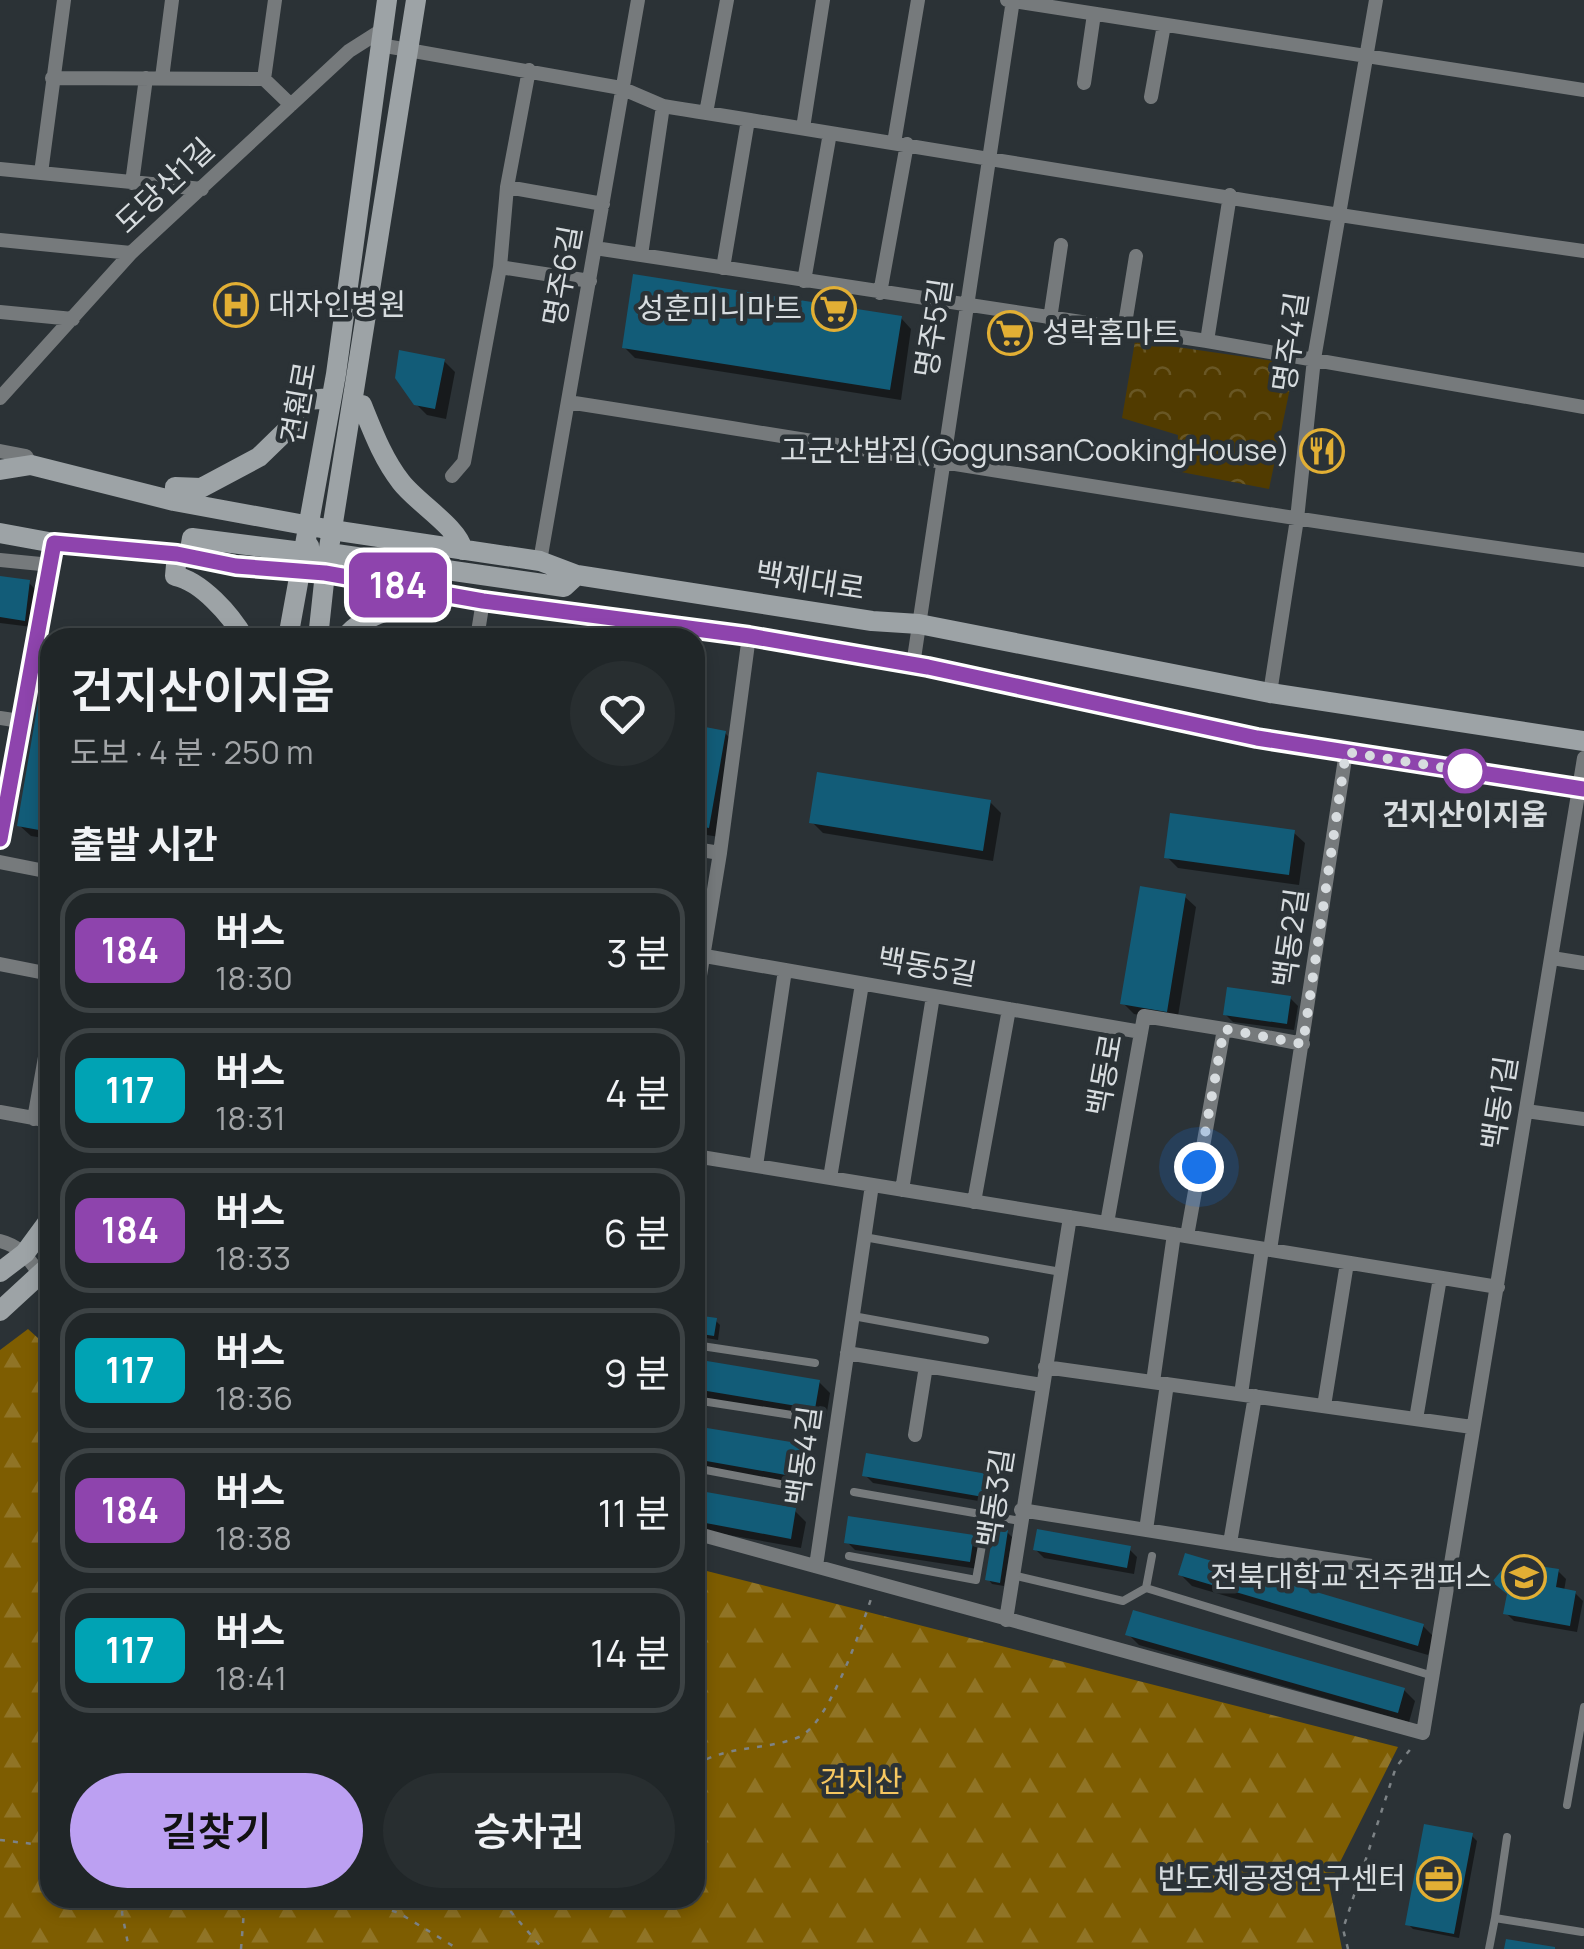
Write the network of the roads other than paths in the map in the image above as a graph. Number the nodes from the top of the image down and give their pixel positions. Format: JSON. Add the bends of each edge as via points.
{"nodes":[{"id":1,"x":64,"y":0,"type":"edge"},
{"id":2,"x":172,"y":0,"type":"edge"},
{"id":3,"x":275,"y":0,"type":"edge"},
{"id":4,"x":387,"y":0,"type":"edge"},
{"id":5,"x":416,"y":0,"type":"edge"},
{"id":6,"x":638,"y":0,"type":"edge"},
{"id":7,"x":727,"y":0,"type":"edge"},
{"id":8,"x":823,"y":0,"type":"edge"},
{"id":9,"x":918,"y":0,"type":"edge"},
{"id":10,"x":1004,"y":0,"type":"edge"},
{"id":11,"x":1376,"y":0,"type":"edge"},
{"id":12,"x":1013,"y":1,"type":"edge"},
{"id":13,"x":1094,"y":14,"type":"junction"},
{"id":14,"x":1164,"y":25,"type":"junction"},
{"id":15,"x":381,"y":38,"type":"junction"},
{"id":16,"x":407,"y":49,"type":"junction"},
{"id":17,"x":1367,"y":56,"type":"junction"},
{"id":18,"x":529,"y":70,"type":"junction"},
{"id":19,"x":52,"y":78,"type":"junction"},
{"id":20,"x":154,"y":78,"type":"junction"},
{"id":21,"x":264,"y":80,"type":"junction"},
{"id":22,"x":1084,"y":83,"type":"dead end"},
{"id":23,"x":621,"y":88,"type":"junction"},
{"id":24,"x":1584,"y":90,"type":"edge"},
{"id":25,"x":1152,"y":98,"type":"dead end"},
{"id":26,"x":291,"y":105,"type":"junction"},
{"id":27,"x":663,"y":106,"type":"junction"},
{"id":28,"x":706,"y":113,"type":"junction"},
{"id":29,"x":748,"y":120,"type":"junction"},
{"id":30,"x":803,"y":128,"type":"junction"},
{"id":31,"x":830,"y":132,"type":"junction"},
{"id":32,"x":900,"y":144,"type":"junction"},
{"id":33,"x":989,"y":158,"type":"junction"},
{"id":34,"x":0,"y":169,"type":"edge"},
{"id":35,"x":40,"y":173,"type":"junction"},
{"id":36,"x":132,"y":182,"type":"junction"},
{"id":37,"x":508,"y":187,"type":"junction"},
{"id":38,"x":202,"y":190,"type":"junction"},
{"id":39,"x":1230,"y":196,"type":"junction"},
{"id":40,"x":603,"y":204,"type":"junction"},
{"id":41,"x":1338,"y":216,"type":"junction"},
{"id":42,"x":0,"y":240,"type":"edge"},
{"id":43,"x":1061,"y":245,"type":"dead end"},
{"id":44,"x":596,"y":248,"type":"junction"},
{"id":45,"x":1584,"y":251,"type":"edge"},
{"id":46,"x":131,"y":253,"type":"junction"},
{"id":47,"x":641,"y":255,"type":"junction"},
{"id":48,"x":1136,"y":256,"type":"dead end"},
{"id":49,"x":500,"y":267,"type":"junction"},
{"id":50,"x":723,"y":268,"type":"junction"},
{"id":51,"x":804,"y":281,"type":"junction"},
{"id":52,"x":590,"y":282,"type":"junction"},
{"id":53,"x":880,"y":293,"type":"junction"},
{"id":54,"x":966,"y":306,"type":"junction"},
{"id":55,"x":0,"y":312,"type":"edge"},
{"id":56,"x":73,"y":319,"type":"junction"},
{"id":57,"x":1050,"y":319,"type":"junction"},
{"id":58,"x":1124,"y":330,"type":"junction"},
{"id":59,"x":1207,"y":341,"type":"junction"},
{"id":60,"x":1314,"y":359,"type":"junction"},
{"id":61,"x":0,"y":398,"type":"edge"},
{"id":62,"x":331,"y":398,"type":"junction"},
{"id":63,"x":568,"y":402,"type":"junction"},
{"id":64,"x":352,"y":405,"type":"junction"},
{"id":65,"x":1584,"y":408,"type":"edge"},
{"id":66,"x":0,"y":451,"type":"edge"},
{"id":67,"x":942,"y":460,"type":"junction"},
{"id":68,"x":31,"y":465,"type":"junction"},
{"id":69,"x":0,"y":470,"type":"edge"},
{"id":70,"x":452,"y":476,"type":"dead end"},
{"id":71,"x":174,"y":501,"type":"junction"},
{"id":72,"x":1297,"y":519,"type":"junction"},
{"id":73,"x":308,"y":524,"type":"junction"},
{"id":74,"x":332,"y":530,"type":"junction"},
{"id":75,"x":0,"y":533,"type":"edge"},
{"id":76,"x":54,"y":543,"type":"junction"},
{"id":77,"x":463,"y":550,"type":"junction"},
{"id":78,"x":183,"y":555,"type":"junction"},
{"id":79,"x":0,"y":560,"type":"edge"},
{"id":80,"x":300,"y":560,"type":"junction"},
{"id":81,"x":1584,"y":560,"type":"edge"},
{"id":82,"x":540,"y":562,"type":"junction"},
{"id":83,"x":327,"y":563,"type":"junction"},
{"id":84,"x":52,"y":564,"type":"junction"},
{"id":85,"x":577,"y":575,"type":"junction"},
{"id":86,"x":422,"y":589,"type":"junction"},
{"id":87,"x":483,"y":601,"type":"junction"},
{"id":88,"x":919,"y":624,"type":"junction"},
{"id":89,"x":238,"y":628,"type":"edge"},
{"id":90,"x":290,"y":628,"type":"edge"},
{"id":91,"x":319,"y":628,"type":"edge"},
{"id":92,"x":353,"y":628,"type":"edge"},
{"id":93,"x":479,"y":628,"type":"edge"},
{"id":94,"x":640,"y":628,"type":"edge"},
{"id":95,"x":705,"y":634,"type":"edge"},
{"id":96,"x":749,"y":636,"type":"junction"},
{"id":97,"x":913,"y":665,"type":"junction"},
{"id":98,"x":1270,"y":693,"type":"junction"},
{"id":99,"x":0,"y":718,"type":"edge"},
{"id":100,"x":20,"y":721,"type":"junction"},
{"id":101,"x":1584,"y":741,"type":"edge"},
{"id":102,"x":1346,"y":752,"type":"junction"},
{"id":103,"x":1584,"y":758,"type":"edge"},
{"id":104,"x":1581,"y":788,"type":"edge"},
{"id":105,"x":0,"y":839,"type":"edge"},
{"id":106,"x":705,"y":851,"type":"edge"},
{"id":107,"x":720,"y":853,"type":"junction"},
{"id":108,"x":0,"y":862,"type":"edge"},
{"id":109,"x":40,"y":870,"type":"edge"},
{"id":110,"x":705,"y":950,"type":"edge"},
{"id":111,"x":705,"y":956,"type":"edge"},
{"id":112,"x":1552,"y":958,"type":"junction"},
{"id":113,"x":0,"y":964,"type":"edge"},
{"id":114,"x":1584,"y":964,"type":"edge"},
{"id":115,"x":784,"y":970,"type":"junction"},
{"id":116,"x":40,"y":972,"type":"edge"},
{"id":117,"x":862,"y":984,"type":"junction"},
{"id":118,"x":934,"y":996,"type":"junction"},
{"id":119,"x":1009,"y":1009,"type":"junction"},
{"id":120,"x":1224,"y":1029,"type":"junction"},
{"id":121,"x":1141,"y":1032,"type":"junction"},
{"id":122,"x":1303,"y":1044,"type":"junction"},
{"id":123,"x":1526,"y":1111,"type":"junction"},
{"id":124,"x":0,"y":1112,"type":"edge"},
{"id":125,"x":1584,"y":1119,"type":"edge"},
{"id":126,"x":40,"y":1120,"type":"edge"},
{"id":127,"x":705,"y":1158,"type":"edge"},
{"id":128,"x":756,"y":1166,"type":"junction"},
{"id":129,"x":830,"y":1178,"type":"junction"},
{"id":130,"x":872,"y":1185,"type":"junction"},
{"id":131,"x":902,"y":1190,"type":"junction"},
{"id":132,"x":974,"y":1202,"type":"junction"},
{"id":133,"x":1070,"y":1217,"type":"junction"},
{"id":134,"x":1106,"y":1223,"type":"junction"},
{"id":135,"x":40,"y":1233,"type":"edge"},
{"id":136,"x":1180,"y":1235,"type":"junction"},
{"id":137,"x":864,"y":1237,"type":"junction"},
{"id":138,"x":0,"y":1242,"type":"edge"},
{"id":139,"x":1266,"y":1249,"type":"junction"},
{"id":140,"x":25,"y":1253,"type":"junction"},
{"id":141,"x":1347,"y":1262,"type":"junction"},
{"id":142,"x":40,"y":1266,"type":"edge"},
{"id":143,"x":0,"y":1272,"type":"edge"},
{"id":144,"x":1061,"y":1272,"type":"junction"},
{"id":145,"x":40,"y":1275,"type":"edge"},
{"id":146,"x":1440,"y":1278,"type":"junction"},
{"id":147,"x":1498,"y":1287,"type":"junction"},
{"id":148,"x":0,"y":1311,"type":"edge"},
{"id":149,"x":853,"y":1316,"type":"junction"},
{"id":150,"x":985,"y":1340,"type":"dead end"},
{"id":151,"x":705,"y":1346,"type":"edge"},
{"id":152,"x":847,"y":1353,"type":"junction"},
{"id":153,"x":815,"y":1363,"type":"dead end"},
{"id":154,"x":926,"y":1366,"type":"junction"},
{"id":155,"x":1045,"y":1368,"type":"junction"},
{"id":156,"x":1160,"y":1384,"type":"junction"},
{"id":157,"x":1042,"y":1385,"type":"junction"},
{"id":158,"x":1248,"y":1395,"type":"junction"},
{"id":159,"x":705,"y":1402,"type":"edge"},
{"id":160,"x":1324,"y":1406,"type":"junction"},
{"id":161,"x":811,"y":1418,"type":"dead end"},
{"id":162,"x":1416,"y":1419,"type":"junction"},
{"id":163,"x":1472,"y":1427,"type":"junction"},
{"id":164,"x":915,"y":1434,"type":"dead end"},
{"id":165,"x":705,"y":1470,"type":"edge"},
{"id":166,"x":796,"y":1487,"type":"dead end"},
{"id":167,"x":854,"y":1492,"type":"dead end"},
{"id":168,"x":987,"y":1516,"type":"junction"},
{"id":169,"x":1021,"y":1516,"type":"junction"},
{"id":170,"x":1146,"y":1530,"type":"junction"},
{"id":171,"x":705,"y":1536,"type":"edge"},
{"id":172,"x":1230,"y":1543,"type":"junction"},
{"id":173,"x":849,"y":1556,"type":"dead end"},
{"id":174,"x":1152,"y":1556,"type":"dead end"},
{"id":175,"x":816,"y":1566,"type":"junction"},
{"id":176,"x":1011,"y":1575,"type":"junction"},
{"id":177,"x":1447,"y":1578,"type":"junction"},
{"id":178,"x":1146,"y":1588,"type":"junction"},
{"id":179,"x":1006,"y":1620,"type":"junction"},
{"id":180,"x":1433,"y":1676,"type":"junction"},
{"id":181,"x":1584,"y":1704,"type":"edge"},
{"id":182,"x":1567,"y":1806,"type":"dead end"},
{"id":183,"x":1507,"y":1837,"type":"dead end"},
{"id":184,"x":1495,"y":1918,"type":"junction"},
{"id":185,"x":1584,"y":1920,"type":"edge"},
{"id":186,"x":1583,"y":1932,"type":"edge"},
{"id":187,"x":1490,"y":1949,"type":"edge"}],
"edges":[{"from":1,"to":19,"type":"street"},
{"from":2,"to":20,"type":"street"},
{"from":3,"to":21,"type":"street"},
{"from":4,"to":15,"type":"street","name":"견훤로"},
{"from":5,"to":16,"type":"street"},
{"from":6,"to":23,"type":"street","name":"명주6길"},
{"from":7,"to":28,"type":"street"},
{"from":8,"to":30,"type":"street"},
{"from":9,"to":32,"type":"street"},
{"from":10,"to":12,"type":"street"},
{"from":11,"to":17,"type":"street","name":"명주4길"},
{"from":12,"to":13,"type":"street"},
{"from":12,"to":33,"type":"street","name":"명주5길"},
{"from":13,"to":14,"type":"street"},
{"from":13,"to":22,"type":"street"},
{"from":14,"to":17,"type":"street"},
{"from":14,"to":25,"type":"street"},
{"from":15,"to":16,"type":"street"},
{"from":15,"to":26,"type":"street","name":"도당산1길","via":[[349,51]]},
{"from":15,"to":62,"type":"street","name":"견훤로"},
{"from":16,"to":18,"type":"street"},
{"from":16,"to":64,"type":"street"},
{"from":17,"to":24,"type":"street"},
{"from":17,"to":41,"type":"street","name":"명주4길"},
{"from":18,"to":23,"type":"street"},
{"from":18,"to":37,"type":"street"},
{"from":19,"to":20,"type":"street"},
{"from":19,"to":35,"type":"street"},
{"from":20,"to":21,"type":"street"},
{"from":20,"to":36,"type":"street"},
{"from":21,"to":26,"type":"street"},
{"from":23,"to":27,"type":"street"},
{"from":23,"to":40,"type":"street","name":"명주6길"},
{"from":26,"to":38,"type":"street","name":"도당산1길"},
{"from":27,"to":28,"type":"street"},
{"from":27,"to":47,"type":"street"},
{"from":28,"to":29,"type":"street"},
{"from":29,"to":30,"type":"street"},
{"from":29,"to":50,"type":"street"},
{"from":30,"to":31,"type":"street"},
{"from":31,"to":32,"type":"street"},
{"from":31,"to":51,"type":"street"},
{"from":32,"to":33,"type":"street"},
{"from":32,"to":53,"type":"street"},
{"from":33,"to":39,"type":"street"},
{"from":33,"to":54,"type":"street","name":"명주5길"},
{"from":34,"to":35,"type":"street"},
{"from":35,"to":36,"type":"street"},
{"from":36,"to":38,"type":"street"},
{"from":37,"to":40,"type":"street"},
{"from":37,"to":49,"type":"street"},
{"from":38,"to":46,"type":"street","name":"도당산1길"},
{"from":39,"to":41,"type":"street"},
{"from":39,"to":59,"type":"street"},
{"from":40,"to":44,"type":"street","name":"명주6길"},
{"from":41,"to":45,"type":"street"},
{"from":41,"to":60,"type":"street","name":"명주4길"},
{"from":42,"to":46,"type":"street"},
{"from":43,"to":57,"type":"street"},
{"from":44,"to":47,"type":"street"},
{"from":44,"to":52,"type":"street","name":"명주6길"},
{"from":46,"to":56,"type":"street","name":"도당산1길"},
{"from":47,"to":50,"type":"street"},
{"from":48,"to":58,"type":"street"},
{"from":49,"to":52,"type":"street"},
{"from":49,"to":70,"type":"street","via":[[464,462]]},
{"from":50,"to":51,"type":"street"},
{"from":51,"to":53,"type":"street"},
{"from":52,"to":63,"type":"street","name":"명주6길"},
{"from":53,"to":54,"type":"street"},
{"from":54,"to":57,"type":"street"},
{"from":54,"to":67,"type":"street","name":"명주5길"},
{"from":55,"to":56,"type":"street"},
{"from":56,"to":61,"type":"street","name":"도당산1길"},
{"from":57,"to":58,"type":"street"},
{"from":58,"to":59,"type":"street"},
{"from":59,"to":60,"type":"street"},
{"from":60,"to":65,"type":"street"},
{"from":60,"to":72,"type":"street","name":"명주4길"},
{"from":62,"to":71,"type":"street","via":[[308,400],[259,457],[201,488],[176,486]]},
{"from":62,"to":73,"type":"street","name":"견훤로"},
{"from":63,"to":67,"type":"street"},
{"from":63,"to":82,"type":"street","name":"명주6길"},
{"from":64,"to":74,"type":"street"},
{"from":64,"to":77,"type":"street","via":[[362,405],[399,480],[460,538]]},
{"from":66,"to":68,"type":"street","name":"백제대로","via":[[26,456]]},
{"from":67,"to":72,"type":"street"},
{"from":67,"to":88,"type":"street","name":"명주5길"},
{"from":68,"to":69,"type":"street","name":"백제대로"},
{"from":68,"to":71,"type":"street","name":"백제대로"},
{"from":71,"to":73,"type":"street","name":"백제대로"},
{"from":72,"to":81,"type":"street"},
{"from":72,"to":98,"type":"street","name":"명주4길"},
{"from":73,"to":74,"type":"street","name":"백제대로"},
{"from":73,"to":80,"type":"street","name":"견훤로"},
{"from":74,"to":77,"type":"street","name":"백제대로"},
{"from":74,"to":80,"type":"street"},
{"from":74,"to":83,"type":"street"},
{"from":75,"to":76,"type":"street"},
{"from":76,"to":78,"type":"street"},
{"from":76,"to":84,"type":"street"},
{"from":77,"to":82,"type":"street","name":"백제대로"},
{"from":78,"to":80,"type":"street","via":[[236,566]]},
{"from":78,"to":89,"type":"street","via":[[174,576],[187,578]]},
{"from":79,"to":84,"type":"street"},
{"from":80,"to":83,"type":"street"},
{"from":80,"to":90,"type":"street","name":"견훤로"},
{"from":82,"to":85,"type":"street","name":"백제대로"},
{"from":83,"to":85,"type":"street","via":[[564,587]]},
{"from":83,"to":86,"type":"street"},
{"from":83,"to":91,"type":"street"},
{"from":84,"to":100,"type":"street"},
{"from":85,"to":88,"type":"street","name":"백제대로"},
{"from":86,"to":87,"type":"street"},
{"from":86,"to":92,"type":"street","via":[[422,606],[379,611]]},
{"from":87,"to":93,"type":"street"},
{"from":87,"to":94,"type":"street"},
{"from":88,"to":97,"type":"street","name":"명주5길"},
{"from":88,"to":98,"type":"street","name":"백제대로"},
{"from":95,"to":96,"type":"street"},
{"from":96,"to":97,"type":"street"},
{"from":96,"to":107,"type":"street"},
{"from":97,"to":102,"type":"street"},
{"from":98,"to":101,"type":"street","name":"백제대로"},
{"from":99,"to":100,"type":"street"},
{"from":100,"to":105,"type":"street"},
{"from":102,"to":104,"type":"street"},
{"from":102,"to":122,"type":"street","name":"백동2길"},
{"from":103,"to":104,"type":"street","name":"백동1길"},
{"from":104,"to":112,"type":"street","name":"백동1길"},
{"from":106,"to":107,"type":"street"},
{"from":107,"to":110,"type":"street"},
{"from":108,"to":109,"type":"street"},
{"from":111,"to":115,"type":"street","name":"백동5길"},
{"from":112,"to":114,"type":"street"},
{"from":112,"to":123,"type":"street","name":"백동1길"},
{"from":113,"to":116,"type":"street"},
{"from":115,"to":117,"type":"street","name":"백동5길"},
{"from":115,"to":128,"type":"street"},
{"from":117,"to":118,"type":"street","name":"백동5길"},
{"from":117,"to":129,"type":"street"},
{"from":118,"to":119,"type":"street","name":"백동5길"},
{"from":118,"to":131,"type":"street"},
{"from":119,"to":121,"type":"street","name":"백동5길"},
{"from":119,"to":132,"type":"street"},
{"from":120,"to":121,"type":"street","name":"백동로","via":[[1144,1016]]},
{"from":120,"to":122,"type":"street","name":"백동로"},
{"from":120,"to":136,"type":"street"},
{"from":121,"to":134,"type":"street","name":"백동로"},
{"from":122,"to":139,"type":"street","name":"백동2길"},
{"from":123,"to":125,"type":"street"},
{"from":123,"to":147,"type":"street","name":"백동1길"},
{"from":124,"to":126,"type":"street"},
{"from":127,"to":128,"type":"street"},
{"from":128,"to":129,"type":"street"},
{"from":129,"to":130,"type":"street"},
{"from":130,"to":131,"type":"street"},
{"from":130,"to":137,"type":"street","name":"백동4길"},
{"from":131,"to":132,"type":"street"},
{"from":132,"to":133,"type":"street"},
{"from":133,"to":134,"type":"street"},
{"from":133,"to":144,"type":"street","name":"백동3길"},
{"from":134,"to":136,"type":"street"},
{"from":135,"to":140,"type":"street"},
{"from":136,"to":139,"type":"street"},
{"from":136,"to":156,"type":"street"},
{"from":137,"to":144,"type":"lane"},
{"from":137,"to":149,"type":"street","name":"백동4길"},
{"from":138,"to":140,"type":"street"},
{"from":139,"to":141,"type":"street"},
{"from":139,"to":158,"type":"street"},
{"from":140,"to":142,"type":"street"},
{"from":140,"to":143,"type":"street"},
{"from":141,"to":146,"type":"street"},
{"from":141,"to":160,"type":"street"},
{"from":144,"to":155,"type":"street","name":"백동3길"},
{"from":145,"to":148,"type":"street"},
{"from":146,"to":147,"type":"street"},
{"from":146,"to":162,"type":"street"},
{"from":147,"to":163,"type":"street","name":"백동1길"},
{"from":149,"to":150,"type":"lane"},
{"from":149,"to":152,"type":"street","name":"백동4길"},
{"from":151,"to":153,"type":"lane"},
{"from":152,"to":154,"type":"street"},
{"from":152,"to":175,"type":"street","name":"백동4길"},
{"from":154,"to":157,"type":"street"},
{"from":154,"to":164,"type":"street"},
{"from":155,"to":156,"type":"street"},
{"from":155,"to":157,"type":"street","name":"백동3길"},
{"from":156,"to":158,"type":"street"},
{"from":156,"to":170,"type":"street"},
{"from":157,"to":169,"type":"street","name":"백동3길"},
{"from":158,"to":160,"type":"street"},
{"from":158,"to":172,"type":"street"},
{"from":159,"to":161,"type":"lane"},
{"from":160,"to":162,"type":"street"},
{"from":162,"to":163,"type":"street"},
{"from":163,"to":177,"type":"street","name":"백동1길"},
{"from":165,"to":166,"type":"lane"},
{"from":167,"to":168,"type":"lane"},
{"from":168,"to":169,"type":"lane"},
{"from":168,"to":173,"type":"lane","via":[[976,1580]]},
{"from":169,"to":170,"type":"street"},
{"from":169,"to":176,"type":"street","name":"백동3길"},
{"from":170,"to":172,"type":"street"},
{"from":171,"to":175,"type":"street"},
{"from":172,"to":177,"type":"street"},
{"from":174,"to":178,"type":"lane"},
{"from":175,"to":179,"type":"street"},
{"from":176,"to":178,"type":"lane","via":[[1123,1602]]},
{"from":176,"to":179,"type":"street","name":"백동3길"},
{"from":177,"to":180,"type":"street","name":"백동1길"},
{"from":178,"to":180,"type":"lane"},
{"from":179,"to":180,"type":"street","name":"백동1길","via":[[1423,1733]]},
{"from":181,"to":182,"type":"lane"},
{"from":183,"to":184,"type":"lane"},
{"from":184,"to":186,"type":"lane"},
{"from":184,"to":187,"type":"lane"},
{"from":185,"to":186,"type":"lane"}]}
